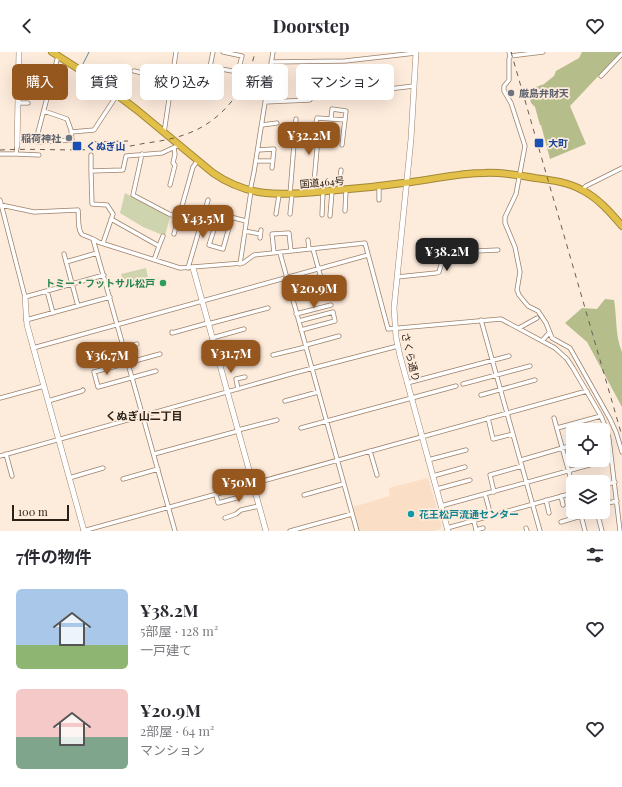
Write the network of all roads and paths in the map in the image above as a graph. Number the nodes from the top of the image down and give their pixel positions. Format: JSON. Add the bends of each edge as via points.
{"nodes":[{"id":1,"x":19,"y":52,"type":"edge"},
{"id":2,"x":52,"y":52,"type":"edge"},
{"id":3,"x":176,"y":52,"type":"edge"},
{"id":4,"x":213,"y":52,"type":"edge"},
{"id":5,"x":223,"y":52,"type":"edge"},
{"id":6,"x":273,"y":52,"type":"edge"},
{"id":7,"x":416,"y":52,"type":"edge"},
{"id":8,"x":543,"y":52,"type":"edge"},
{"id":9,"x":510,"y":54,"type":"edge"},
{"id":10,"x":622,"y":54,"type":"edge"},
{"id":11,"x":59,"y":55,"type":"edge"},
{"id":12,"x":271,"y":62,"type":"junction"},
{"id":13,"x":174,"y":64,"type":"edge"},
{"id":14,"x":76,"y":67,"type":"edge"},
{"id":15,"x":134,"y":71,"type":"dead end"},
{"id":16,"x":140,"y":72,"type":"edge"},
{"id":17,"x":601,"y":76,"type":"dead end"},
{"id":18,"x":414,"y":86,"type":"junction"},
{"id":19,"x":110,"y":100,"type":"edge"},
{"id":20,"x":124,"y":100,"type":"edge"},
{"id":21,"x":169,"y":100,"type":"edge"},
{"id":22,"x":265,"y":102,"type":"junction"},
{"id":23,"x":18,"y":103,"type":"junction"},
{"id":24,"x":28,"y":103,"type":"dead end"},
{"id":25,"x":44,"y":111,"type":"junction"},
{"id":26,"x":296,"y":119,"type":"dead end"},
{"id":27,"x":331,"y":119,"type":"junction"},
{"id":28,"x":345,"y":120,"type":"junction"},
{"id":29,"x":275,"y":124,"type":"dead end"},
{"id":30,"x":262,"y":125,"type":"junction"},
{"id":31,"x":296,"y":126,"type":"junction"},
{"id":32,"x":315,"y":127,"type":"junction"},
{"id":33,"x":71,"y":132,"type":"junction"},
{"id":34,"x":164,"y":133,"type":"junction"},
{"id":35,"x":342,"y":145,"type":"dead end"},
{"id":36,"x":17,"y":146,"type":"joint"},
{"id":37,"x":176,"y":147,"type":"junction"},
{"id":38,"x":258,"y":150,"type":"junction"},
{"id":39,"x":0,"y":154,"type":"edge"},
{"id":40,"x":16,"y":154,"type":"junction"},
{"id":41,"x":142,"y":154,"type":"junction"},
{"id":42,"x":39,"y":155,"type":"dead end"},
{"id":43,"x":91,"y":155,"type":"dead end"},
{"id":44,"x":198,"y":160,"type":"junction"},
{"id":45,"x":256,"y":161,"type":"junction"},
{"id":46,"x":273,"y":161,"type":"junction"},
{"id":47,"x":272,"y":168,"type":"dead end"},
{"id":48,"x":622,"y":168,"type":"edge"},
{"id":49,"x":341,"y":170,"type":"dead end"},
{"id":50,"x":91,"y":171,"type":"junction"},
{"id":51,"x":520,"y":176,"type":"junction"},
{"id":52,"x":406,"y":183,"type":"junction"},
{"id":53,"x":170,"y":185,"type":"dead end"},
{"id":54,"x":379,"y":186,"type":"junction"},
{"id":55,"x":343,"y":190,"type":"junction"},
{"id":56,"x":582,"y":190,"type":"junction"},
{"id":57,"x":250,"y":191,"type":"junction"},
{"id":58,"x":332,"y":191,"type":"junction"},
{"id":59,"x":313,"y":192,"type":"junction"},
{"id":60,"x":324,"y":192,"type":"junction"},
{"id":61,"x":291,"y":194,"type":"junction"},
{"id":62,"x":280,"y":195,"type":"junction"},
{"id":63,"x":0,"y":200,"type":"edge"},
{"id":64,"x":208,"y":200,"type":"dead end"},
{"id":65,"x":379,"y":200,"type":"dead end"},
{"id":66,"x":2,"y":205,"type":"junction"},
{"id":67,"x":346,"y":208,"type":"dead end"},
{"id":68,"x":276,"y":214,"type":"dead end"},
{"id":69,"x":290,"y":214,"type":"dead end"},
{"id":70,"x":322,"y":215,"type":"dead end"},
{"id":71,"x":330,"y":216,"type":"dead end"},
{"id":72,"x":178,"y":217,"type":"junction"},
{"id":73,"x":232,"y":217,"type":"junction"},
{"id":74,"x":111,"y":219,"type":"junction"},
{"id":75,"x":246,"y":221,"type":"junction"},
{"id":76,"x":622,"y":226,"type":"edge"},
{"id":77,"x":245,"y":231,"type":"junction"},
{"id":78,"x":174,"y":234,"type":"dead end"},
{"id":79,"x":260,"y":234,"type":"dead end"},
{"id":80,"x":163,"y":236,"type":"dead end"},
{"id":81,"x":93,"y":238,"type":"junction"},
{"id":82,"x":308,"y":240,"type":"dead end"},
{"id":83,"x":103,"y":243,"type":"junction"},
{"id":84,"x":159,"y":246,"type":"junction"},
{"id":85,"x":311,"y":249,"type":"junction"},
{"id":86,"x":498,"y":250,"type":"dead end"},
{"id":87,"x":291,"y":251,"type":"junction"},
{"id":88,"x":97,"y":253,"type":"junction"},
{"id":89,"x":274,"y":253,"type":"junction"},
{"id":90,"x":280,"y":253,"type":"junction"},
{"id":91,"x":64,"y":254,"type":"dead end"},
{"id":92,"x":368,"y":255,"type":"junction"},
{"id":93,"x":154,"y":260,"type":"junction"},
{"id":94,"x":66,"y":262,"type":"junction"},
{"id":95,"x":240,"y":264,"type":"junction"},
{"id":96,"x":190,"y":268,"type":"junction"},
{"id":97,"x":318,"y":268,"type":"junction"},
{"id":98,"x":104,"y":275,"type":"junction"},
{"id":99,"x":286,"y":277,"type":"junction"},
{"id":100,"x":397,"y":277,"type":"junction"},
{"id":101,"x":72,"y":284,"type":"junction"},
{"id":102,"x":47,"y":291,"type":"junction"},
{"id":103,"x":25,"y":297,"type":"junction"},
{"id":104,"x":110,"y":297,"type":"junction"},
{"id":105,"x":292,"y":298,"type":"junction"},
{"id":106,"x":202,"y":301,"type":"junction"},
{"id":107,"x":331,"y":304,"type":"dead end"},
{"id":108,"x":78,"y":306,"type":"junction"},
{"id":109,"x":268,"y":308,"type":"dead end"},
{"id":110,"x":53,"y":313,"type":"junction"},
{"id":111,"x":296,"y":314,"type":"junction"},
{"id":112,"x":537,"y":318,"type":"dead end"},
{"id":113,"x":26,"y":320,"type":"junction"},
{"id":114,"x":481,"y":320,"type":"junction"},
{"id":115,"x":299,"y":321,"type":"junction"},
{"id":116,"x":208,"y":323,"type":"junction"},
{"id":117,"x":117,"y":324,"type":"junction"},
{"id":118,"x":395,"y":328,"type":"junction"},
{"id":119,"x":519,"y":328,"type":"junction"},
{"id":120,"x":244,"y":329,"type":"dead end"},
{"id":121,"x":301,"y":330,"type":"junction"},
{"id":122,"x":172,"y":332,"type":"dead end"},
{"id":123,"x":549,"y":333,"type":"junction"},
{"id":124,"x":339,"y":336,"type":"dead end"},
{"id":125,"x":212,"y":338,"type":"junction"},
{"id":126,"x":542,"y":341,"type":"junction"},
{"id":127,"x":137,"y":344,"type":"dead end"},
{"id":128,"x":306,"y":346,"type":"junction"},
{"id":129,"x":398,"y":346,"type":"junction"},
{"id":130,"x":33,"y":348,"type":"junction"},
{"id":131,"x":124,"y":348,"type":"junction"},
{"id":132,"x":160,"y":354,"type":"dead end"},
{"id":133,"x":274,"y":355,"type":"dead end"},
{"id":134,"x":509,"y":356,"type":"dead end"},
{"id":135,"x":90,"y":357,"type":"dead end"},
{"id":136,"x":492,"y":360,"type":"junction"},
{"id":137,"x":127,"y":363,"type":"junction"},
{"id":138,"x":530,"y":366,"type":"dead end"},
{"id":139,"x":312,"y":369,"type":"junction"},
{"id":140,"x":156,"y":371,"type":"dead end"},
{"id":141,"x":496,"y":375,"type":"junction"},
{"id":142,"x":244,"y":377,"type":"dead end"},
{"id":143,"x":132,"y":378,"type":"junction"},
{"id":144,"x":535,"y":380,"type":"dead end"},
{"id":145,"x":407,"y":383,"type":"junction"},
{"id":146,"x":463,"y":384,"type":"dead end"},
{"id":147,"x":44,"y":386,"type":"junction"},
{"id":148,"x":456,"y":386,"type":"dead end"},
{"id":149,"x":238,"y":389,"type":"junction"},
{"id":150,"x":83,"y":390,"type":"dead end"},
{"id":151,"x":501,"y":390,"type":"junction"},
{"id":152,"x":227,"y":392,"type":"junction"},
{"id":153,"x":318,"y":392,"type":"junction"},
{"id":154,"x":587,"y":392,"type":"junction"},
{"id":155,"x":482,"y":395,"type":"dead end"},
{"id":156,"x":2,"y":398,"type":"edge"},
{"id":157,"x":412,"y":399,"type":"junction"},
{"id":158,"x":48,"y":401,"type":"junction"},
{"id":159,"x":285,"y":401,"type":"dead end"},
{"id":160,"x":5,"y":404,"type":"dead end"},
{"id":161,"x":507,"y":413,"type":"junction"},
{"id":162,"x":142,"y":416,"type":"junction"},
{"id":163,"x":600,"y":416,"type":"junction"},
{"id":164,"x":488,"y":418,"type":"junction"},
{"id":165,"x":554,"y":418,"type":"dead end"},
{"id":166,"x":277,"y":420,"type":"dead end"},
{"id":167,"x":326,"y":421,"type":"junction"},
{"id":168,"x":603,"y":423,"type":"edge"},
{"id":169,"x":301,"y":428,"type":"dead end"},
{"id":170,"x":557,"y":428,"type":"junction"},
{"id":171,"x":238,"y":431,"type":"junction"},
{"id":172,"x":513,"y":434,"type":"junction"},
{"id":173,"x":422,"y":437,"type":"junction"},
{"id":174,"x":58,"y":439,"type":"junction"},
{"id":175,"x":566,"y":447,"type":"edge"},
{"id":176,"x":562,"y":448,"type":"junction"},
{"id":177,"x":610,"y":448,"type":"edge"},
{"id":178,"x":466,"y":450,"type":"dead end"},
{"id":179,"x":370,"y":451,"type":"junction"},
{"id":180,"x":622,"y":452,"type":"edge"},
{"id":181,"x":6,"y":454,"type":"junction"},
{"id":182,"x":154,"y":454,"type":"junction"},
{"id":183,"x":0,"y":456,"type":"edge"},
{"id":184,"x":612,"y":459,"type":"junction"},
{"id":185,"x":337,"y":460,"type":"junction"},
{"id":186,"x":428,"y":460,"type":"junction"},
{"id":187,"x":521,"y":460,"type":"junction"},
{"id":188,"x":522,"y":466,"type":"junction"},
{"id":189,"x":465,"y":467,"type":"dead end"},
{"id":190,"x":103,"y":468,"type":"dead end"},
{"id":191,"x":158,"y":469,"type":"junction"},
{"id":192,"x":568,"y":470,"type":"junction"},
{"id":193,"x":377,"y":475,"type":"dead end"},
{"id":194,"x":569,"y":475,"type":"edge"},
{"id":195,"x":12,"y":476,"type":"dead end"},
{"id":196,"x":433,"y":476,"type":"junction"},
{"id":197,"x":69,"y":478,"type":"junction"},
{"id":198,"x":123,"y":479,"type":"dead end"},
{"id":199,"x":470,"y":480,"type":"dead end"},
{"id":200,"x":527,"y":482,"type":"junction"},
{"id":201,"x":614,"y":482,"type":"junction"},
{"id":202,"x":610,"y":483,"type":"edge"},
{"id":203,"x":253,"y":484,"type":"junction"},
{"id":204,"x":344,"y":484,"type":"junction"},
{"id":205,"x":237,"y":489,"type":"junction"},
{"id":206,"x":437,"y":489,"type":"junction"},
{"id":207,"x":494,"y":492,"type":"junction"},
{"id":208,"x":304,"y":494,"type":"dead end"},
{"id":209,"x":485,"y":494,"type":"junction"},
{"id":210,"x":216,"y":495,"type":"junction"},
{"id":211,"x":566,"y":495,"type":"edge"},
{"id":212,"x":561,"y":496,"type":"junction"},
{"id":213,"x":546,"y":500,"type":"junction"},
{"id":214,"x":617,"y":500,"type":"junction"},
{"id":215,"x":610,"y":502,"type":"edge"},
{"id":216,"x":533,"y":504,"type":"junction"},
{"id":217,"x":563,"y":505,"type":"dead end"},
{"id":218,"x":259,"y":506,"type":"junction"},
{"id":219,"x":441,"y":506,"type":"junction"},
{"id":220,"x":168,"y":508,"type":"junction"},
{"id":221,"x":549,"y":513,"type":"dead end"},
{"id":222,"x":352,"y":514,"type":"junction"},
{"id":223,"x":491,"y":516,"type":"junction"},
{"id":224,"x":225,"y":518,"type":"dead end"},
{"id":225,"x":568,"y":519,"type":"edge"},
{"id":226,"x":582,"y":519,"type":"edge"},
{"id":227,"x":599,"y":519,"type":"edge"},
{"id":228,"x":474,"y":521,"type":"junction"},
{"id":229,"x":561,"y":522,"type":"dead end"},
{"id":230,"x":483,"y":528,"type":"dead end"},
{"id":231,"x":448,"y":529,"type":"edge"},
{"id":232,"x":84,"y":531,"type":"edge"},
{"id":233,"x":175,"y":531,"type":"edge"},
{"id":234,"x":266,"y":531,"type":"edge"},
{"id":235,"x":290,"y":531,"type":"edge"},
{"id":236,"x":357,"y":531,"type":"edge"},
{"id":237,"x":540,"y":531,"type":"edge"},
{"id":238,"x":586,"y":531,"type":"edge"},
{"id":239,"x":602,"y":531,"type":"edge"},
{"id":240,"x":620,"y":531,"type":"edge"}],
"edges":[{"from":1,"to":23,"type":"street"},
{"from":2,"to":11,"type":"highway","name":"国道464号"},
{"from":3,"to":13,"type":"street"},
{"from":4,"to":5,"type":"street","via":[[210,67],[238,72],[242,56]]},
{"from":6,"to":12,"type":"street"},
{"from":7,"to":12,"type":"street","via":[[345,61]]},
{"from":7,"to":18,"type":"street","name":"さくら通り"},
{"from":8,"to":9,"type":"street"},
{"from":9,"to":51,"type":"street","via":[[509,80],[504,91],[511,103],[525,146]]},
{"from":10,"to":17,"type":"street"},
{"from":11,"to":14,"type":"highway","name":"国道464号"},
{"from":11,"to":25,"type":"street"},
{"from":12,"to":22,"type":"street"},
{"from":15,"to":16,"type":"street"},
{"from":18,"to":22,"type":"street","via":[[311,97],[310,100]]},
{"from":18,"to":52,"type":"street","name":"さくら通り"},
{"from":19,"to":33,"type":"street","via":[[94,130]]},
{"from":20,"to":34,"type":"highway","name":"国道464号"},
{"from":21,"to":34,"type":"street"},
{"from":22,"to":30,"type":"street"},
{"from":23,"to":24,"type":"street"},
{"from":23,"to":36,"type":"street"},
{"from":25,"to":33,"type":"street","via":[[67,119]]},
{"from":25,"to":33,"type":"street","via":[[36,142],[72,140]]},
{"from":26,"to":31,"type":"street"},
{"from":27,"to":28,"type":"street"},
{"from":27,"to":28,"type":"street","via":[[332,109],[346,111]]},
{"from":27,"to":32,"type":"street","via":[[316,118]]},
{"from":28,"to":35,"type":"street"},
{"from":29,"to":30,"type":"street"},
{"from":30,"to":38,"type":"street"},
{"from":31,"to":32,"type":"street"},
{"from":31,"to":61,"type":"street"},
{"from":32,"to":59,"type":"street","via":[[319,127]]},
{"from":34,"to":37,"type":"highway","name":"国道464号"},
{"from":36,"to":40,"type":"street"},
{"from":37,"to":41,"type":"street","via":[[162,153]]},
{"from":37,"to":44,"type":"highway","name":"国道464号"},
{"from":37,"to":53,"type":"street"},
{"from":38,"to":45,"type":"street"},
{"from":38,"to":46,"type":"street","via":[[274,149]]},
{"from":39,"to":40,"type":"street"},
{"from":40,"to":42,"type":"street"},
{"from":41,"to":50,"type":"street","via":[[126,156],[123,170]]},
{"from":41,"to":72,"type":"street","via":[[133,195]]},
{"from":43,"to":50,"type":"street"},
{"from":44,"to":57,"type":"highway","name":"国道464号","via":[[220,178]]},
{"from":44,"to":72,"type":"street","via":[[193,167]]},
{"from":45,"to":46,"type":"street"},
{"from":45,"to":57,"type":"street"},
{"from":46,"to":47,"type":"street"},
{"from":48,"to":56,"type":"street"},
{"from":49,"to":55,"type":"street"},
{"from":50,"to":74,"type":"street","via":[[92,204],[107,205],[113,214]]},
{"from":51,"to":52,"type":"highway","name":"国道464号","via":[[478,173]]},
{"from":51,"to":56,"type":"highway","name":"国道464号","via":[[560,182]]},
{"from":51,"to":123,"type":"street","via":[[516,194],[505,217],[520,272],[517,290],[528,306],[538,311]]},
{"from":52,"to":54,"type":"highway","name":"国道464号"},
{"from":52,"to":100,"type":"street","name":"さくら通り"},
{"from":54,"to":55,"type":"highway","name":"国道464号"},
{"from":54,"to":65,"type":"street"},
{"from":55,"to":58,"type":"highway","name":"国道464号"},
{"from":55,"to":67,"type":"street"},
{"from":56,"to":76,"type":"highway","name":"国道464号","via":[[599,202]]},
{"from":57,"to":62,"type":"highway","name":"国道464号"},
{"from":57,"to":75,"type":"street"},
{"from":58,"to":60,"type":"highway","name":"国道464号"},
{"from":58,"to":71,"type":"street"},
{"from":59,"to":60,"type":"highway","name":"国道464号"},
{"from":59,"to":61,"type":"highway","name":"国道464号"},
{"from":60,"to":70,"type":"street"},
{"from":61,"to":62,"type":"highway","name":"国道464号"},
{"from":61,"to":69,"type":"street"},
{"from":62,"to":68,"type":"street"},
{"from":63,"to":66,"type":"street"},
{"from":64,"to":96,"type":"street"},
{"from":66,"to":81,"type":"street","via":[[34,212],[78,210],[80,232]]},
{"from":66,"to":103,"type":"street"},
{"from":72,"to":78,"type":"street"},
{"from":73,"to":73,"type":"street","via":[[219,214],[209,245],[223,249]]},
{"from":73,"to":75,"type":"street"},
{"from":74,"to":83,"type":"street"},
{"from":74,"to":84,"type":"street"},
{"from":75,"to":77,"type":"street"},
{"from":77,"to":79,"type":"street"},
{"from":77,"to":95,"type":"street"},
{"from":80,"to":84,"type":"street"},
{"from":81,"to":83,"type":"street"},
{"from":81,"to":88,"type":"street"},
{"from":82,"to":85,"type":"street"},
{"from":83,"to":93,"type":"street"},
{"from":84,"to":93,"type":"street"},
{"from":85,"to":87,"type":"street"},
{"from":85,"to":92,"type":"street","via":[[365,243]]},
{"from":85,"to":97,"type":"street"},
{"from":86,"to":100,"type":"street","via":[[476,251],[446,261],[436,273]]},
{"from":87,"to":89,"type":"street","via":[[289,233],[272,234]]},
{"from":87,"to":90,"type":"street"},
{"from":88,"to":94,"type":"street"},
{"from":88,"to":98,"type":"street"},
{"from":89,"to":90,"type":"street"},
{"from":89,"to":95,"type":"street","via":[[254,255]]},
{"from":90,"to":99,"type":"street"},
{"from":91,"to":94,"type":"street"},
{"from":92,"to":97,"type":"street"},
{"from":92,"to":118,"type":"street","via":[[388,329]]},
{"from":93,"to":96,"type":"street","via":[[180,268]]},
{"from":94,"to":101,"type":"street"},
{"from":95,"to":96,"type":"street"},
{"from":96,"to":106,"type":"street"},
{"from":97,"to":99,"type":"street"},
{"from":97,"to":105,"type":"street","via":[[324,289]]},
{"from":98,"to":101,"type":"street"},
{"from":98,"to":104,"type":"street"},
{"from":99,"to":105,"type":"street"},
{"from":99,"to":106,"type":"street"},
{"from":100,"to":118,"type":"street","name":"さくら通り"},
{"from":101,"to":102,"type":"street"},
{"from":101,"to":108,"type":"street"},
{"from":102,"to":103,"type":"street"},
{"from":102,"to":110,"type":"street"},
{"from":103,"to":113,"type":"street"},
{"from":104,"to":108,"type":"street"},
{"from":104,"to":117,"type":"street"},
{"from":105,"to":111,"type":"street"},
{"from":106,"to":116,"type":"street"},
{"from":106,"to":117,"type":"street"},
{"from":107,"to":111,"type":"street"},
{"from":108,"to":110,"type":"street"},
{"from":109,"to":116,"type":"street"},
{"from":110,"to":113,"type":"street"},
{"from":111,"to":115,"type":"street"},
{"from":112,"to":119,"type":"street"},
{"from":113,"to":130,"type":"street"},
{"from":114,"to":118,"type":"street"},
{"from":114,"to":119,"type":"street","via":[[501,319]]},
{"from":114,"to":136,"type":"street"},
{"from":115,"to":121,"type":"street"},
{"from":115,"to":121,"type":"street","via":[[333,312],[335,321]]},
{"from":116,"to":122,"type":"street"},
{"from":116,"to":125,"type":"street"},
{"from":117,"to":130,"type":"street"},
{"from":117,"to":131,"type":"street"},
{"from":118,"to":129,"type":"street","name":"さくら通り"},
{"from":119,"to":126,"type":"street"},
{"from":120,"to":125,"type":"street"},
{"from":121,"to":128,"type":"street"},
{"from":123,"to":126,"type":"street"},
{"from":123,"to":180,"type":"street","via":[[552,338],[570,348],[578,360],[610,419]]},
{"from":124,"to":128,"type":"street"},
{"from":125,"to":152,"type":"street"},
{"from":126,"to":154,"type":"street","via":[[567,359]]},
{"from":127,"to":131,"type":"street"},
{"from":128,"to":133,"type":"street"},
{"from":128,"to":139,"type":"street"},
{"from":129,"to":139,"type":"street"},
{"from":129,"to":145,"type":"street","name":"さくら通り"},
{"from":130,"to":147,"type":"street"},
{"from":131,"to":135,"type":"street"},
{"from":131,"to":137,"type":"street"},
{"from":132,"to":137,"type":"street"},
{"from":134,"to":136,"type":"street"},
{"from":136,"to":141,"type":"street"},
{"from":136,"to":145,"type":"street"},
{"from":137,"to":143,"type":"street"},
{"from":137,"to":143,"type":"street","via":[[94,372],[98,387]]},
{"from":138,"to":141,"type":"street"},
{"from":139,"to":149,"type":"street"},
{"from":139,"to":153,"type":"street"},
{"from":140,"to":143,"type":"street"},
{"from":141,"to":146,"type":"street"},
{"from":141,"to":151,"type":"street"},
{"from":142,"to":149,"type":"street","via":[[236,379]]},
{"from":143,"to":162,"type":"street"},
{"from":144,"to":151,"type":"street"},
{"from":145,"to":157,"type":"street","name":"さくら通り"},
{"from":147,"to":156,"type":"street"},
{"from":147,"to":158,"type":"street"},
{"from":148,"to":157,"type":"street"},
{"from":149,"to":152,"type":"street"},
{"from":150,"to":158,"type":"street"},
{"from":151,"to":155,"type":"street"},
{"from":151,"to":161,"type":"street"},
{"from":152,"to":162,"type":"street"},
{"from":152,"to":171,"type":"street"},
{"from":153,"to":159,"type":"street"},
{"from":153,"to":167,"type":"street"},
{"from":154,"to":161,"type":"street"},
{"from":154,"to":163,"type":"street"},
{"from":156,"to":160,"type":"street"},
{"from":157,"to":167,"type":"street"},
{"from":157,"to":173,"type":"street","name":"さくら通り"},
{"from":158,"to":174,"type":"street"},
{"from":161,"to":164,"type":"street"},
{"from":161,"to":172,"type":"street"},
{"from":162,"to":174,"type":"street"},
{"from":162,"to":182,"type":"street"},
{"from":163,"to":168,"type":"street"},
{"from":163,"to":170,"type":"street"},
{"from":164,"to":172,"type":"street","via":[[493,439]]},
{"from":164,"to":173,"type":"street"},
{"from":165,"to":170,"type":"street"},
{"from":166,"to":171,"type":"street"},
{"from":167,"to":169,"type":"street"},
{"from":167,"to":185,"type":"street"},
{"from":170,"to":176,"type":"street"},
{"from":171,"to":182,"type":"street"},
{"from":171,"to":203,"type":"street"},
{"from":172,"to":187,"type":"street"},
{"from":173,"to":179,"type":"street"},
{"from":173,"to":186,"type":"street","name":"さくら通り"},
{"from":174,"to":181,"type":"street"},
{"from":174,"to":197,"type":"street"},
{"from":175,"to":176,"type":"street"},
{"from":176,"to":187,"type":"street"},
{"from":176,"to":192,"type":"street"},
{"from":177,"to":184,"type":"street"},
{"from":178,"to":186,"type":"street"},
{"from":179,"to":185,"type":"street"},
{"from":179,"to":193,"type":"street"},
{"from":181,"to":183,"type":"street"},
{"from":181,"to":195,"type":"street"},
{"from":182,"to":191,"type":"street"},
{"from":184,"to":192,"type":"street"},
{"from":184,"to":201,"type":"street"},
{"from":185,"to":203,"type":"street"},
{"from":185,"to":204,"type":"street"},
{"from":186,"to":196,"type":"street","name":"さくら通り"},
{"from":187,"to":188,"type":"street"},
{"from":188,"to":200,"type":"street"},
{"from":188,"to":207,"type":"street","via":[[490,475]]},
{"from":189,"to":196,"type":"street"},
{"from":190,"to":197,"type":"street"},
{"from":191,"to":198,"type":"street"},
{"from":191,"to":220,"type":"street"},
{"from":192,"to":194,"type":"street"},
{"from":192,"to":200,"type":"street"},
{"from":196,"to":206,"type":"street","name":"さくら通り"},
{"from":197,"to":232,"type":"street"},
{"from":199,"to":206,"type":"street"},
{"from":200,"to":207,"type":"street"},
{"from":200,"to":216,"type":"street"},
{"from":201,"to":202,"type":"street"},
{"from":201,"to":214,"type":"street"},
{"from":203,"to":205,"type":"street"},
{"from":203,"to":218,"type":"street"},
{"from":204,"to":208,"type":"street"},
{"from":204,"to":222,"type":"street"},
{"from":205,"to":210,"type":"street"},
{"from":205,"to":210,"type":"street","via":[[240,497],[218,503]]},
{"from":206,"to":219,"type":"street","name":"さくら通り"},
{"from":207,"to":209,"type":"street"},
{"from":209,"to":219,"type":"street"},
{"from":209,"to":223,"type":"street"},
{"from":210,"to":220,"type":"street"},
{"from":211,"to":212,"type":"street"},
{"from":212,"to":213,"type":"street"},
{"from":212,"to":217,"type":"street"},
{"from":213,"to":216,"type":"street"},
{"from":213,"to":221,"type":"street"},
{"from":214,"to":215,"type":"street"},
{"from":214,"to":240,"type":"street"},
{"from":216,"to":223,"type":"street"},
{"from":216,"to":237,"type":"street"},
{"from":218,"to":224,"type":"street","via":[[241,510]]},
{"from":218,"to":234,"type":"street"},
{"from":219,"to":231,"type":"street","name":"さくら通り"},
{"from":220,"to":232,"type":"street"},
{"from":220,"to":233,"type":"street"},
{"from":222,"to":235,"type":"street"},
{"from":222,"to":236,"type":"street"},
{"from":223,"to":228,"type":"street"},
{"from":225,"to":229,"type":"street"},
{"from":226,"to":238,"type":"street"},
{"from":227,"to":239,"type":"street"},
{"from":228,"to":230,"type":"street","via":[[476,530]]},
{"from":228,"to":231,"type":"street"}]}
